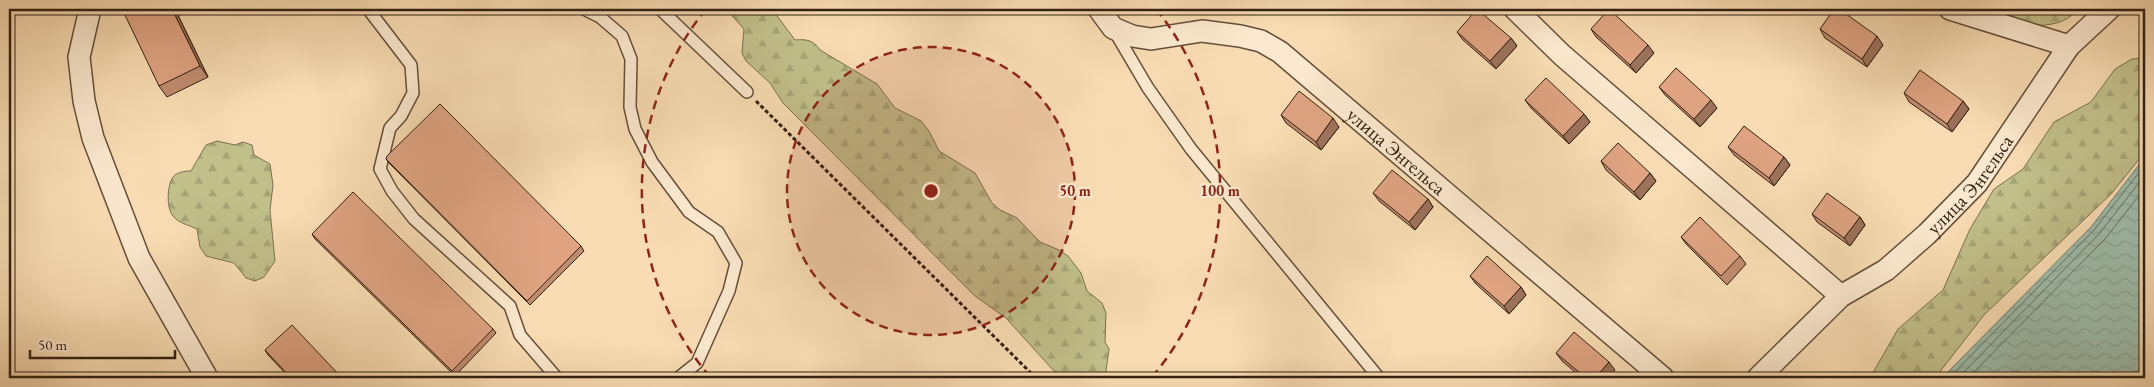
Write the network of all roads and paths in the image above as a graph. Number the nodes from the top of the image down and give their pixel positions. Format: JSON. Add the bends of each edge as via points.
{"nodes":[{"id":1,"x":90,"y":9,"type":"edge"},
{"id":2,"x":368,"y":9,"type":"edge"},
{"id":3,"x":584,"y":9,"type":"edge"},
{"id":4,"x":660,"y":9,"type":"edge"},
{"id":5,"x":1099,"y":9,"type":"edge"},
{"id":6,"x":1515,"y":9,"type":"edge"},
{"id":7,"x":1950,"y":9,"type":"edge"},
{"id":8,"x":2109,"y":9,"type":"edge"},
{"id":9,"x":1113,"y":28,"type":"junction"},
{"id":10,"x":2069,"y":46,"type":"junction"},
{"id":11,"x":747,"y":92,"type":"joint"},
{"id":12,"x":1841,"y":296,"type":"junction"},
{"id":13,"x":207,"y":378,"type":"edge"},
{"id":14,"x":556,"y":378,"type":"edge"},
{"id":15,"x":678,"y":378,"type":"edge"},
{"id":16,"x":1036,"y":378,"type":"edge"},
{"id":17,"x":1379,"y":378,"type":"edge"},
{"id":18,"x":1663,"y":378,"type":"edge"},
{"id":19,"x":1758,"y":378,"type":"edge"}],
"edges":[{"from":1,"to":13,"type":"street","via":[[79,57],[84,101],[93,138],[139,258]]},
{"from":2,"to":14,"type":"lane","via":[[410,65],[413,93],[401,116],[390,128],[380,169],[414,219],[510,306],[520,335]]},
{"from":3,"to":15,"type":"lane","via":[[600,17],[622,36],[631,59],[630,107],[634,129],[652,162],[689,212],[718,232],[736,262],[729,291],[697,362]]},
{"from":4,"to":11,"type":"lane"},
{"from":5,"to":9,"type":"street"},
{"from":6,"to":12,"type":"street","via":[[1569,61]]},
{"from":7,"to":10,"type":"street"},
{"from":8,"to":10,"type":"street","name":"улица Энгельса"},
{"from":9,"to":17,"type":"lane","via":[[1148,88],[1191,149]]},
{"from":9,"to":18,"type":"street","name":"улица Энгельса","via":[[1151,39],[1202,32],[1240,36],[1261,41],[1280,52]]},
{"from":10,"to":12,"type":"street","name":"улица Энгельса","via":[[1977,183],[1886,270]]},
{"from":11,"to":16,"type":"path"},
{"from":12,"to":19,"type":"street","name":"улица Энгельса"}]}
